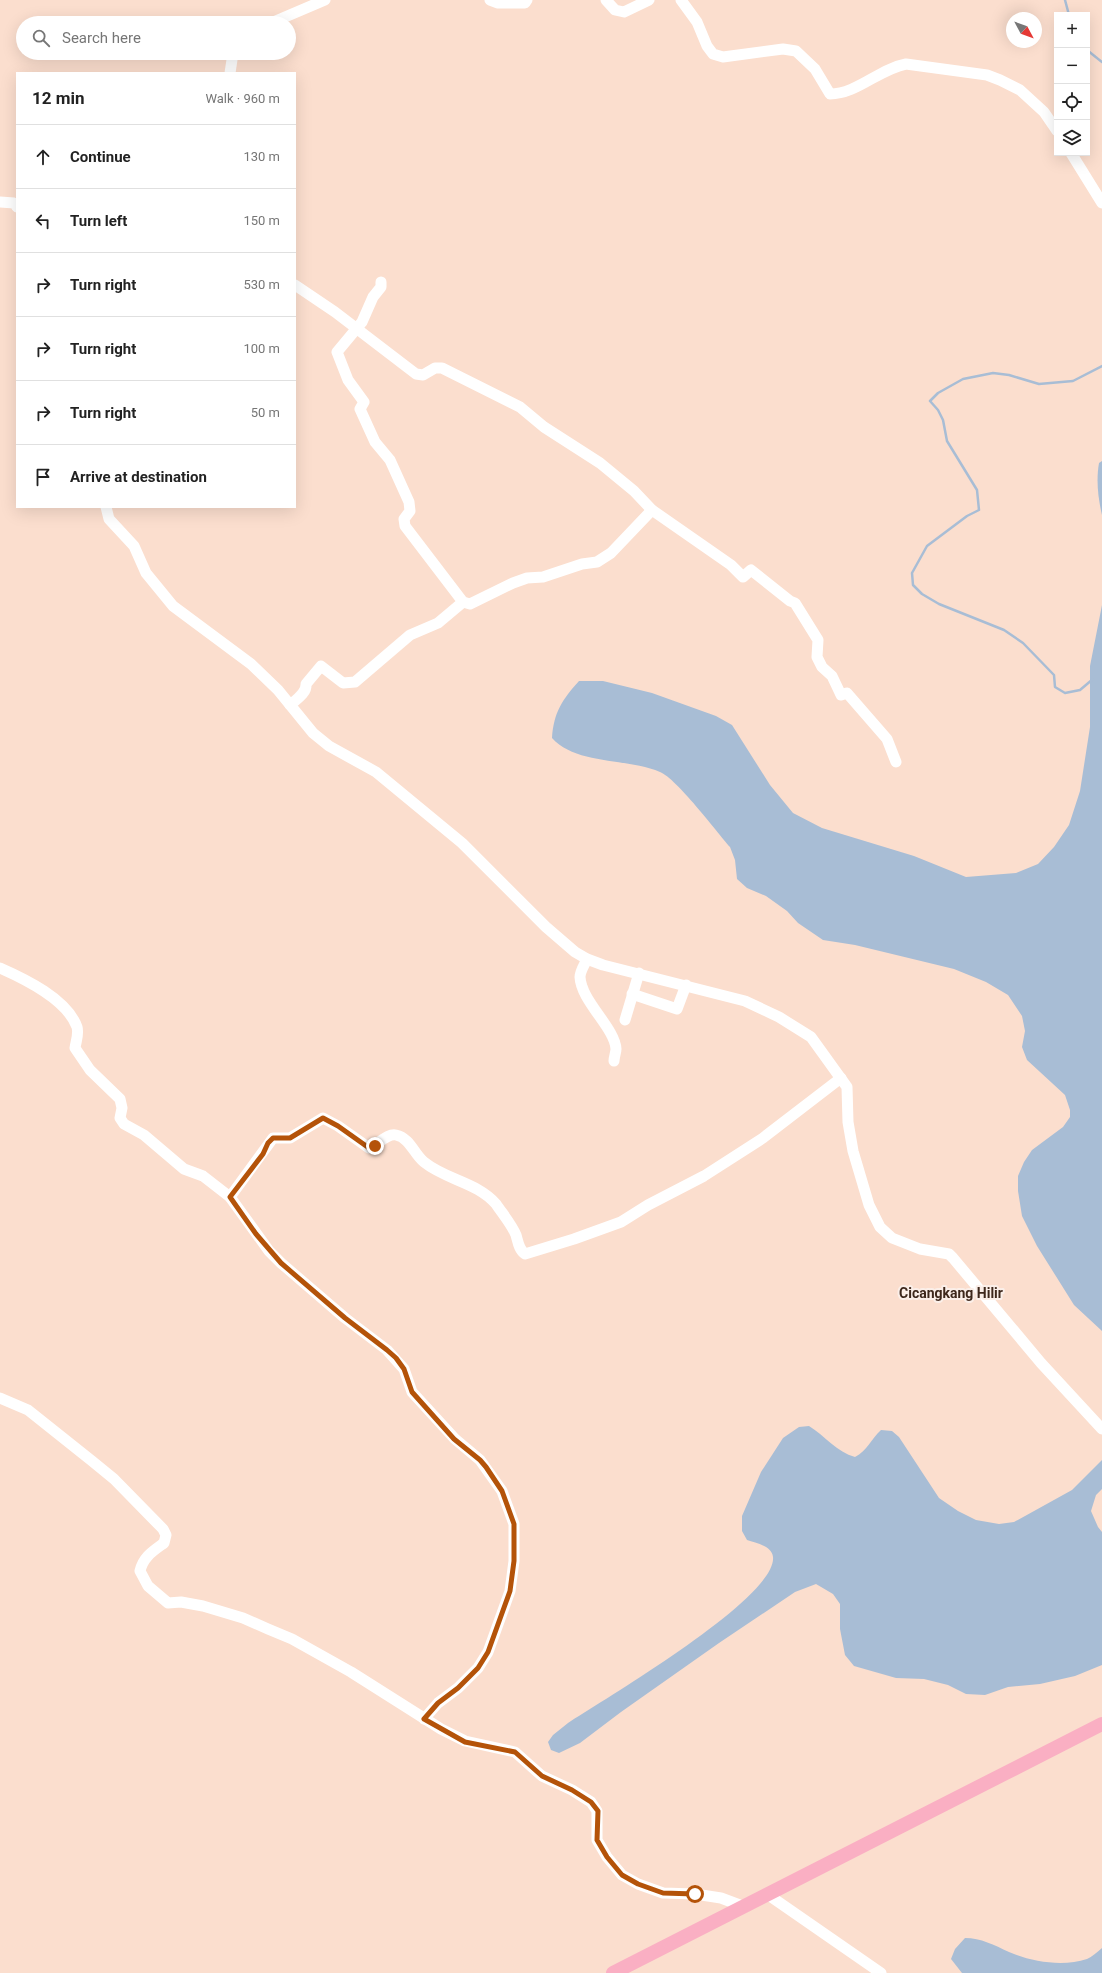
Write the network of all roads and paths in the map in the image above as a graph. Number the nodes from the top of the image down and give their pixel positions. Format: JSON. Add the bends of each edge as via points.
{"nodes":[{"id":1,"x":324,"y":0,"type":"edge"},
{"id":2,"x":490,"y":0,"type":"edge"},
{"id":3,"x":527,"y":0,"type":"edge"},
{"id":4,"x":606,"y":0,"type":"edge"},
{"id":5,"x":649,"y":0,"type":"edge"},
{"id":6,"x":681,"y":0,"type":"edge"},
{"id":7,"x":288,"y":16,"type":"edge"},
{"id":8,"x":232,"y":60,"type":"edge"},
{"id":9,"x":230,"y":72,"type":"edge"},
{"id":10,"x":1054,"y":127,"type":"edge"},
{"id":11,"x":1073,"y":156,"type":"edge"},
{"id":12,"x":0,"y":202,"type":"edge"},
{"id":13,"x":1102,"y":203,"type":"edge"},
{"id":14,"x":16,"y":205,"type":"edge"},
{"id":15,"x":381,"y":282,"type":"dead end"},
{"id":16,"x":296,"y":286,"type":"edge"},
{"id":17,"x":356,"y":330,"type":"junction"},
{"id":18,"x":106,"y":508,"type":"edge"},
{"id":19,"x":652,"y":510,"type":"junction"},
{"id":20,"x":463,"y":602,"type":"junction"},
{"id":21,"x":290,"y":705,"type":"junction"},
{"id":22,"x":896,"y":762,"type":"dead end"},
{"id":23,"x":587,"y":959,"type":"junction"},
{"id":24,"x":0,"y":968,"type":"edge"},
{"id":25,"x":639,"y":973,"type":"junction"},
{"id":26,"x":686,"y":985,"type":"junction"},
{"id":27,"x":632,"y":994,"type":"junction"},
{"id":28,"x":625,"y":1020,"type":"dead end"},
{"id":29,"x":614,"y":1061,"type":"dead end"},
{"id":30,"x":842,"y":1078,"type":"junction"},
{"id":31,"x":230,"y":1197,"type":"junction"},
{"id":32,"x":0,"y":1398,"type":"edge"},
{"id":33,"x":1102,"y":1429,"type":"edge"},
{"id":34,"x":424,"y":1719,"type":"junction"},
{"id":35,"x":1102,"y":1724,"type":"edge"},
{"id":36,"x":767,"y":1894,"type":"junction"},
{"id":37,"x":745,"y":1907,"type":"junction"},
{"id":38,"x":613,"y":1973,"type":"edge"},
{"id":39,"x":881,"y":1973,"type":"edge"}],
"edges":[{"from":1,"to":7,"type":"street"},
{"from":2,"to":3,"type":"street","via":[[498,3]]},
{"from":4,"to":5,"type":"street","via":[[614,10],[624,12]]},
{"from":6,"to":10,"type":"street","via":[[697,22],[707,46],[714,54],[723,57],[783,49],[796,51],[815,69],[830,94],[842,94],[893,66],[906,64],[987,75],[1020,90],[1044,112]]},
{"from":8,"to":9,"type":"street"},
{"from":11,"to":13,"type":"street"},
{"from":12,"to":14,"type":"street"},
{"from":15,"to":17,"type":"street","via":[[368,314]]},
{"from":16,"to":17,"type":"street"},
{"from":17,"to":19,"type":"street","via":[[416,374],[423,375],[435,368],[442,368],[520,407],[544,427],[600,463],[634,491]]},
{"from":17,"to":20,"type":"street","via":[[337,352],[344,373],[364,402],[360,409],[369,431],[390,460],[407,497],[410,511],[404,519],[405,526]]},
{"from":18,"to":21,"type":"street","via":[[109,519],[134,546],[146,573],[173,606],[251,664]]},
{"from":19,"to":20,"type":"street","via":[[612,552],[597,562],[582,564],[543,577],[527,578],[470,604]]},
{"from":19,"to":22,"type":"street","via":[[731,565],[743,577],[751,570],[795,603],[818,640],[817,657],[822,667],[832,676],[841,695],[848,693],[887,739]]},
{"from":20,"to":21,"type":"street","via":[[438,623],[410,635],[355,682],[343,683],[321,666],[306,684],[303,693]]},
{"from":21,"to":23,"type":"street","via":[[313,733],[329,746],[376,772],[456,838],[546,927]]},
{"from":23,"to":25,"type":"street"},
{"from":23,"to":29,"type":"street","via":[[580,976],[582,984],[598,1016],[613,1037],[616,1049]]},
{"from":24,"to":31,"type":"street","via":[[44,991],[69,1014],[77,1027],[75,1048],[90,1070],[120,1099],[120,1118],[124,1124],[144,1136],[184,1169],[203,1176]]},
{"from":25,"to":26,"type":"street"},
{"from":25,"to":27,"type":"street"},
{"from":26,"to":27,"type":"street","via":[[677,1009]]},
{"from":26,"to":30,"type":"street","via":[[745,1001],[779,1017],[811,1037]]},
{"from":27,"to":28,"type":"street"},
{"from":30,"to":31,"type":"street","via":[[763,1138],[704,1176],[621,1222],[525,1254],[515,1233],[495,1203],[466,1183],[443,1174],[424,1162],[402,1137],[395,1134],[388,1136],[369,1148],[323,1118],[290,1138],[273,1138]]},
{"from":30,"to":33,"type":"street","via":[[848,1090],[848,1122],[854,1150],[869,1205],[880,1227],[892,1238],[920,1249],[949,1254],[1041,1363]]},
{"from":31,"to":34,"type":"street","via":[[281,1263],[396,1358],[404,1369],[412,1392],[454,1439],[480,1460],[502,1491],[514,1524],[514,1561],[510,1591],[488,1652],[478,1668],[438,1703]]},
{"from":32,"to":34,"type":"street","via":[[28,1410],[86,1456],[114,1479],[162,1529],[166,1535],[164,1543],[147,1556],[140,1571],[148,1586],[164,1601],[168,1604],[181,1602],[236,1616],[292,1639],[351,1672]]},
{"from":34,"to":37,"type":"street","via":[[465,1742],[515,1752],[542,1776],[591,1802],[598,1811],[597,1840],[622,1875],[663,1893],[721,1898]]},
{"from":35,"to":36,"type":"main road"},
{"from":36,"to":37,"type":"main road"},
{"from":36,"to":39,"type":"street"},
{"from":37,"to":38,"type":"main road"}]}
